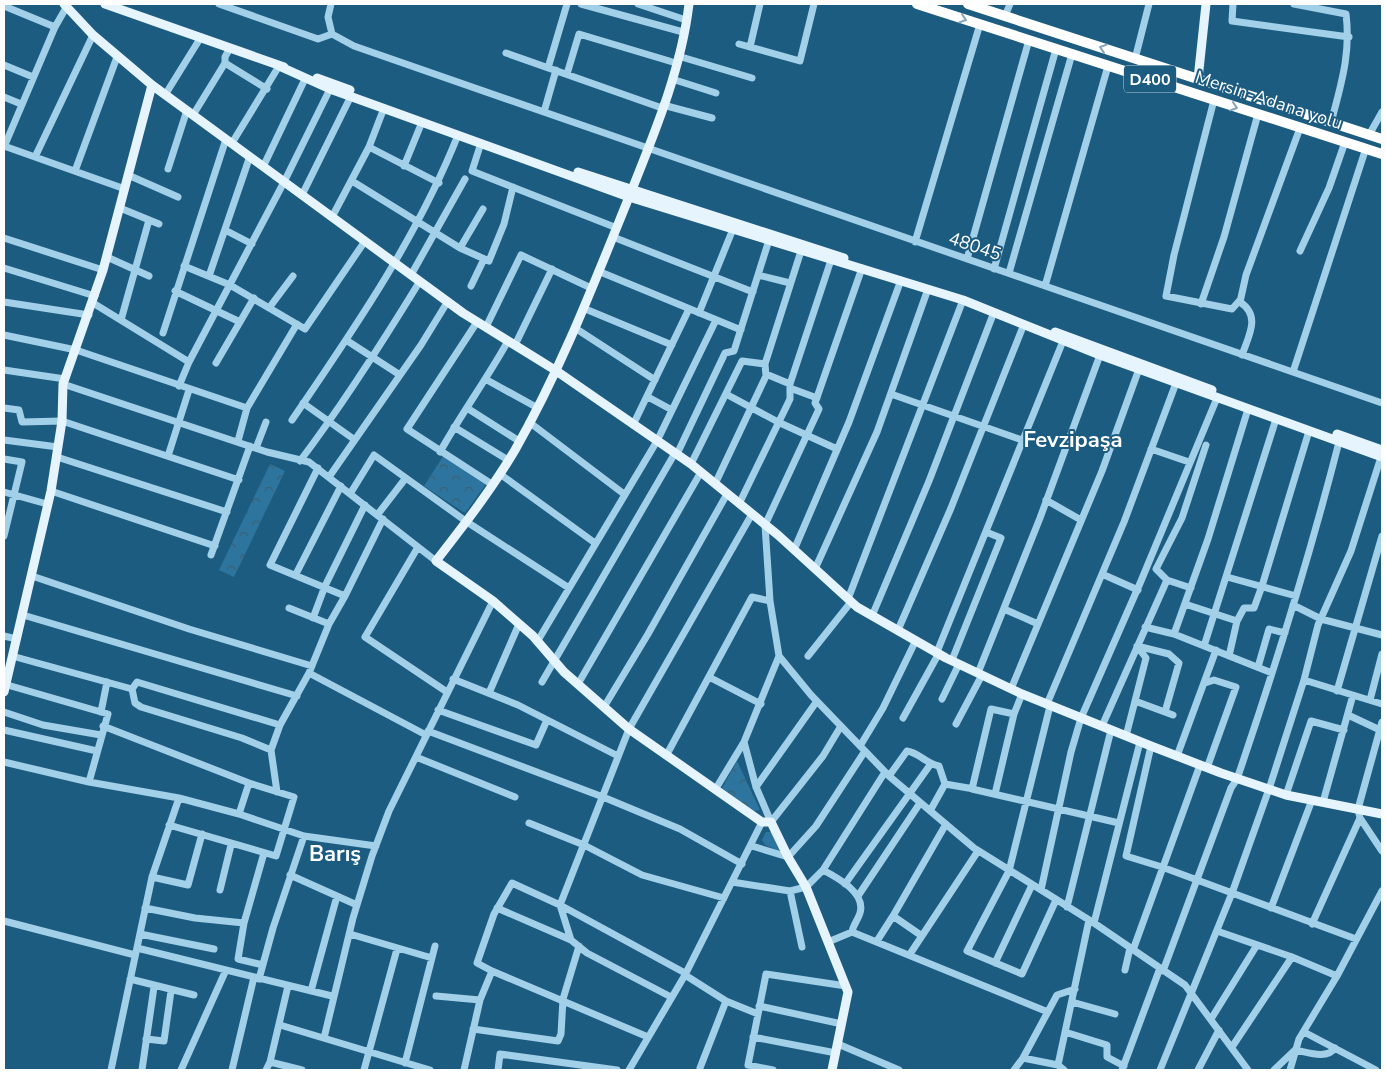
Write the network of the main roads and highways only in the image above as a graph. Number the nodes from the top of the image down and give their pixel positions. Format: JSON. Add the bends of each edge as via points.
{"nodes":[{"id":1,"x":105,"y":4,"type":"edge"},
{"id":2,"x":689,"y":4,"type":"edge"},
{"id":3,"x":917,"y":4,"type":"edge"},
{"id":4,"x":968,"y":4,"type":"edge"},
{"id":5,"x":1206,"y":4,"type":"edge"},
{"id":6,"x":66,"y":5,"type":"edge"},
{"id":7,"x":279,"y":66,"type":"junction"},
{"id":8,"x":1198,"y":79,"type":"junction"},
{"id":9,"x":152,"y":85,"type":"junction"},
{"id":10,"x":1382,"y":139,"type":"edge"},
{"id":11,"x":1382,"y":154,"type":"edge"},
{"id":12,"x":630,"y":194,"type":"junction"},
{"id":13,"x":862,"y":268,"type":"junction"},
{"id":14,"x":1024,"y":324,"type":"junction"},
{"id":15,"x":555,"y":370,"type":"junction"},
{"id":16,"x":1382,"y":455,"type":"edge"},
{"id":17,"x":4,"y":687,"type":"edge"},
{"id":18,"x":1382,"y":814,"type":"edge"},
{"id":19,"x":832,"y":1070,"type":"edge"}],
"edges":[{"from":1,"to":7,"type":"main road"},
{"from":2,"to":12,"type":"main road","via":[[672,79]]},
{"from":3,"to":11,"type":"highway","name":"Mersin-Adana yolu","number":"D400","one_way":true},
{"from":8,"to":4,"type":"highway","name":"Mersin-Adana yolu","number":"D400","one_way":true},
{"from":5,"to":8,"type":"main road"},
{"from":6,"to":9,"type":"main road","via":[[93,35]]},
{"from":7,"to":12,"type":"main road"},
{"from":7,"to":12,"type":"main road","via":[[330,89]]},
{"from":8,"to":10,"type":"highway","name":"Mersin-Adana yolu","number":"D400"},
{"from":9,"to":15,"type":"main road","via":[[448,302]]},
{"from":9,"to":17,"type":"main road","via":[[107,257],[64,381],[62,421],[51,491]]},
{"from":12,"to":13,"type":"main road","via":[[733,230]]},
{"from":12,"to":13,"type":"main road","via":[[846,258]]},
{"from":12,"to":15,"type":"main road"},
{"from":13,"to":14,"type":"main road","via":[[963,300]]},
{"from":14,"to":16,"type":"main road","via":[[1176,383]]},
{"from":14,"to":16,"type":"main road","via":[[1069,336]]},
{"from":15,"to":18,"type":"main road","via":[[691,464],[850,600],[938,653],[1022,694],[1204,767],[1286,795],[1359,813]]},
{"from":15,"to":19,"type":"main road","via":[[500,474],[436,561],[493,601],[628,729],[766,822],[806,887],[848,992]]}]}
